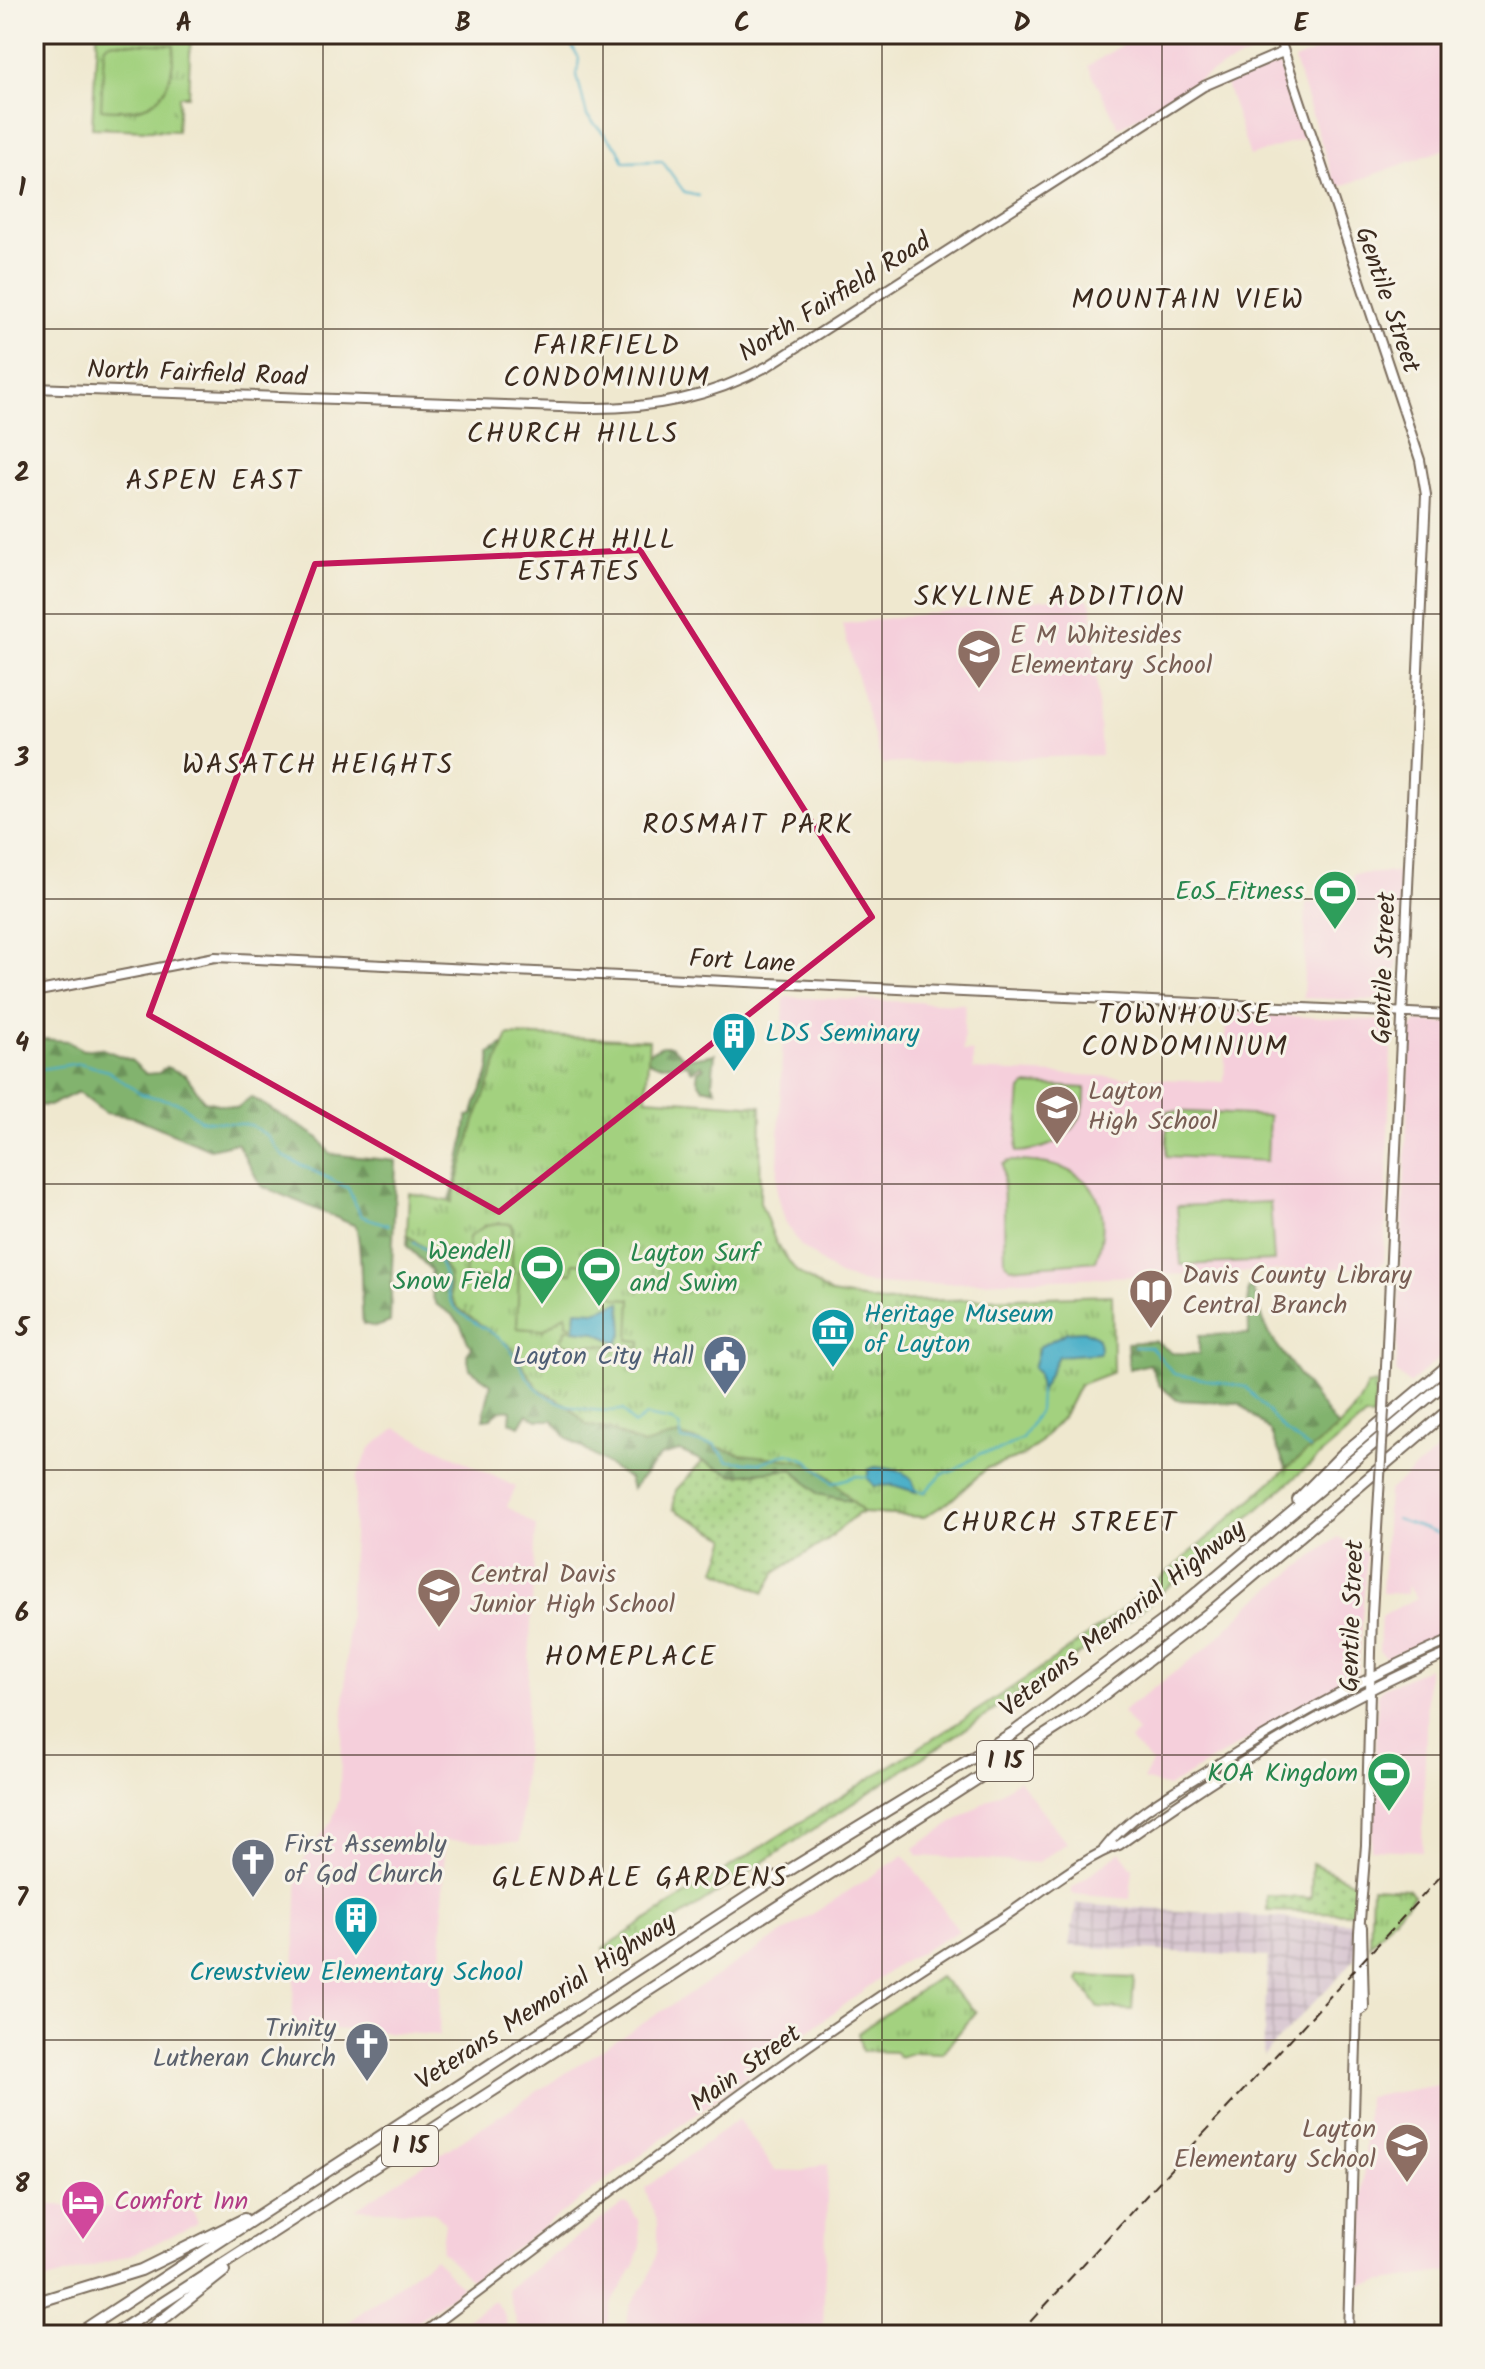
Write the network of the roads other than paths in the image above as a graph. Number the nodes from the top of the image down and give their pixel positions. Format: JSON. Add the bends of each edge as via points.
{"nodes":[{"id":1,"x":1278,"y":34,"type":"edge"},
{"id":2,"x":1283,"y":52,"type":"junction"},
{"id":3,"x":34,"y":388,"type":"edge"},
{"id":4,"x":34,"y":992,"type":"edge"},
{"id":5,"x":1403,"y":1012,"type":"junction"},
{"id":6,"x":1451,"y":1015,"type":"edge"},
{"id":7,"x":1451,"y":1363,"type":"edge"},
{"id":8,"x":1451,"y":1378,"type":"edge"},
{"id":9,"x":1451,"y":1408,"type":"edge"},
{"id":10,"x":1243,"y":1555,"type":"junction"},
{"id":11,"x":1451,"y":1640,"type":"edge"},
{"id":12,"x":1451,"y":1652,"type":"edge"},
{"id":13,"x":1370,"y":1676,"type":"junction"},
{"id":14,"x":1370,"y":1689,"type":"junction"},
{"id":15,"x":1217,"y":1765,"type":"junction"},
{"id":16,"x":1187,"y":1797,"type":"junction"},
{"id":17,"x":1104,"y":1850,"type":"junction"},
{"id":18,"x":285,"y":2198,"type":"junction"},
{"id":19,"x":256,"y":2244,"type":"junction"},
{"id":20,"x":34,"y":2303,"type":"edge"},
{"id":21,"x":76,"y":2335,"type":"edge"},
{"id":22,"x":113,"y":2335,"type":"edge"},
{"id":23,"x":143,"y":2335,"type":"edge"},
{"id":24,"x":421,"y":2335,"type":"edge"},
{"id":25,"x":1348,"y":2335,"type":"edge"}],
"edges":[{"from":1,"to":2,"type":"main road","name":"Gentile Street"},
{"from":2,"to":3,"type":"main road","name":"North Fairfield Road","via":[[1204,86],[774,362],[688,399],[609,409]]},
{"from":2,"to":5,"type":"main road","name":"Gentile Street","via":[[1425,483]]},
{"from":4,"to":5,"type":"main road","name":"Fort Lane","via":[[215,957]]},
{"from":5,"to":6,"type":"main road","name":"Fort Lane"},
{"from":5,"to":13,"type":"main road","name":"Gentile Street","bridge":true},
{"from":7,"to":10,"type":"highway","via":[[1344,1453]]},
{"from":8,"to":10,"type":"highway","name":"Veterans Memorial Highway","number":"I 15"},
{"from":9,"to":19,"type":"highway","name":"Veterans Memorial Highway","number":"I 15","via":[[1213,1610],[1081,1712]]},
{"from":10,"to":18,"type":"highway","name":"Veterans Memorial Highway","number":"I 15","via":[[1013,1733],[778,1877]]},
{"from":11,"to":13,"type":"main road","name":"Main Street"},
{"from":12,"to":14,"type":"main road","name":"Main Street"},
{"from":13,"to":14,"type":"main road","name":"Gentile Street"},
{"from":13,"to":15,"type":"main road","name":"Main Street"},
{"from":14,"to":16,"type":"main road","name":"Main Street"},
{"from":14,"to":25,"type":"main road","name":"Gentile Street","via":[[1362,1927],[1365,1988],[1364,2008],[1359,2011]]},
{"from":15,"to":16,"type":"main road","via":[[1187,1790]]},
{"from":15,"to":17,"type":"main road","name":"Main Street","via":[[1165,1798]]},
{"from":16,"to":17,"type":"main road","name":"Main Street"},
{"from":17,"to":24,"type":"main road","name":"Main Street","via":[[881,1995]]},
{"from":18,"to":20,"type":"highway","via":[[141,2270]]},
{"from":18,"to":21,"type":"highway","name":"Veterans Memorial Highway","number":"I 15"},
{"from":19,"to":22,"type":"highway","name":"Veterans Memorial Highway","number":"I 15"},
{"from":19,"to":23,"type":"highway"}]}
